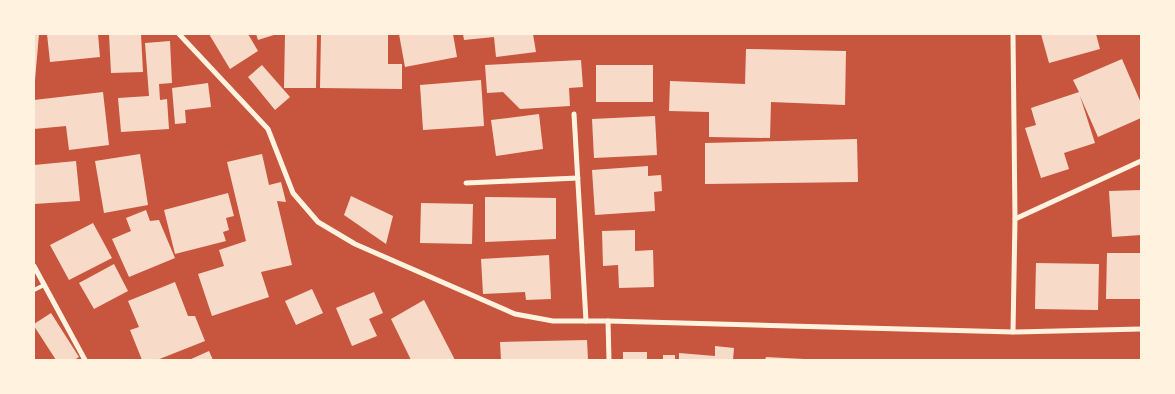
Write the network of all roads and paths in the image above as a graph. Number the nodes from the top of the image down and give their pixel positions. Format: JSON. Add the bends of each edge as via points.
{"nodes":[{"id":1,"x":179,"y":34,"type":"edge"},
{"id":2,"x":1013,"y":34,"type":"edge"},
{"id":3,"x":574,"y":114,"type":"dead end"},
{"id":4,"x":1141,"y":161,"type":"edge"},
{"id":5,"x":578,"y":178,"type":"junction"},
{"id":6,"x":466,"y":183,"type":"dead end"},
{"id":7,"x":1016,"y":219,"type":"junction"},
{"id":8,"x":34,"y":266,"type":"edge"},
{"id":9,"x":44,"y":285,"type":"junction"},
{"id":10,"x":34,"y":290,"type":"edge"},
{"id":11,"x":586,"y":321,"type":"junction"},
{"id":12,"x":608,"y":321,"type":"junction"},
{"id":13,"x":1141,"y":329,"type":"edge"},
{"id":14,"x":1013,"y":332,"type":"junction"},
{"id":15,"x":85,"y":360,"type":"edge"},
{"id":16,"x":609,"y":360,"type":"edge"}],
"edges":[{"from":1,"to":11,"type":"street","via":[[268,129],[294,193],[318,222],[355,244],[515,314],[553,321]]},
{"from":2,"to":7,"type":"street"},
{"from":3,"to":5,"type":"street"},
{"from":4,"to":7,"type":"street"},
{"from":5,"to":6,"type":"street"},
{"from":5,"to":11,"type":"street"},
{"from":7,"to":14,"type":"street"},
{"from":8,"to":9,"type":"street"},
{"from":9,"to":10,"type":"lane"},
{"from":9,"to":15,"type":"street"},
{"from":11,"to":12,"type":"street"},
{"from":12,"to":14,"type":"street"},
{"from":12,"to":16,"type":"street"},
{"from":13,"to":14,"type":"street"}]}
